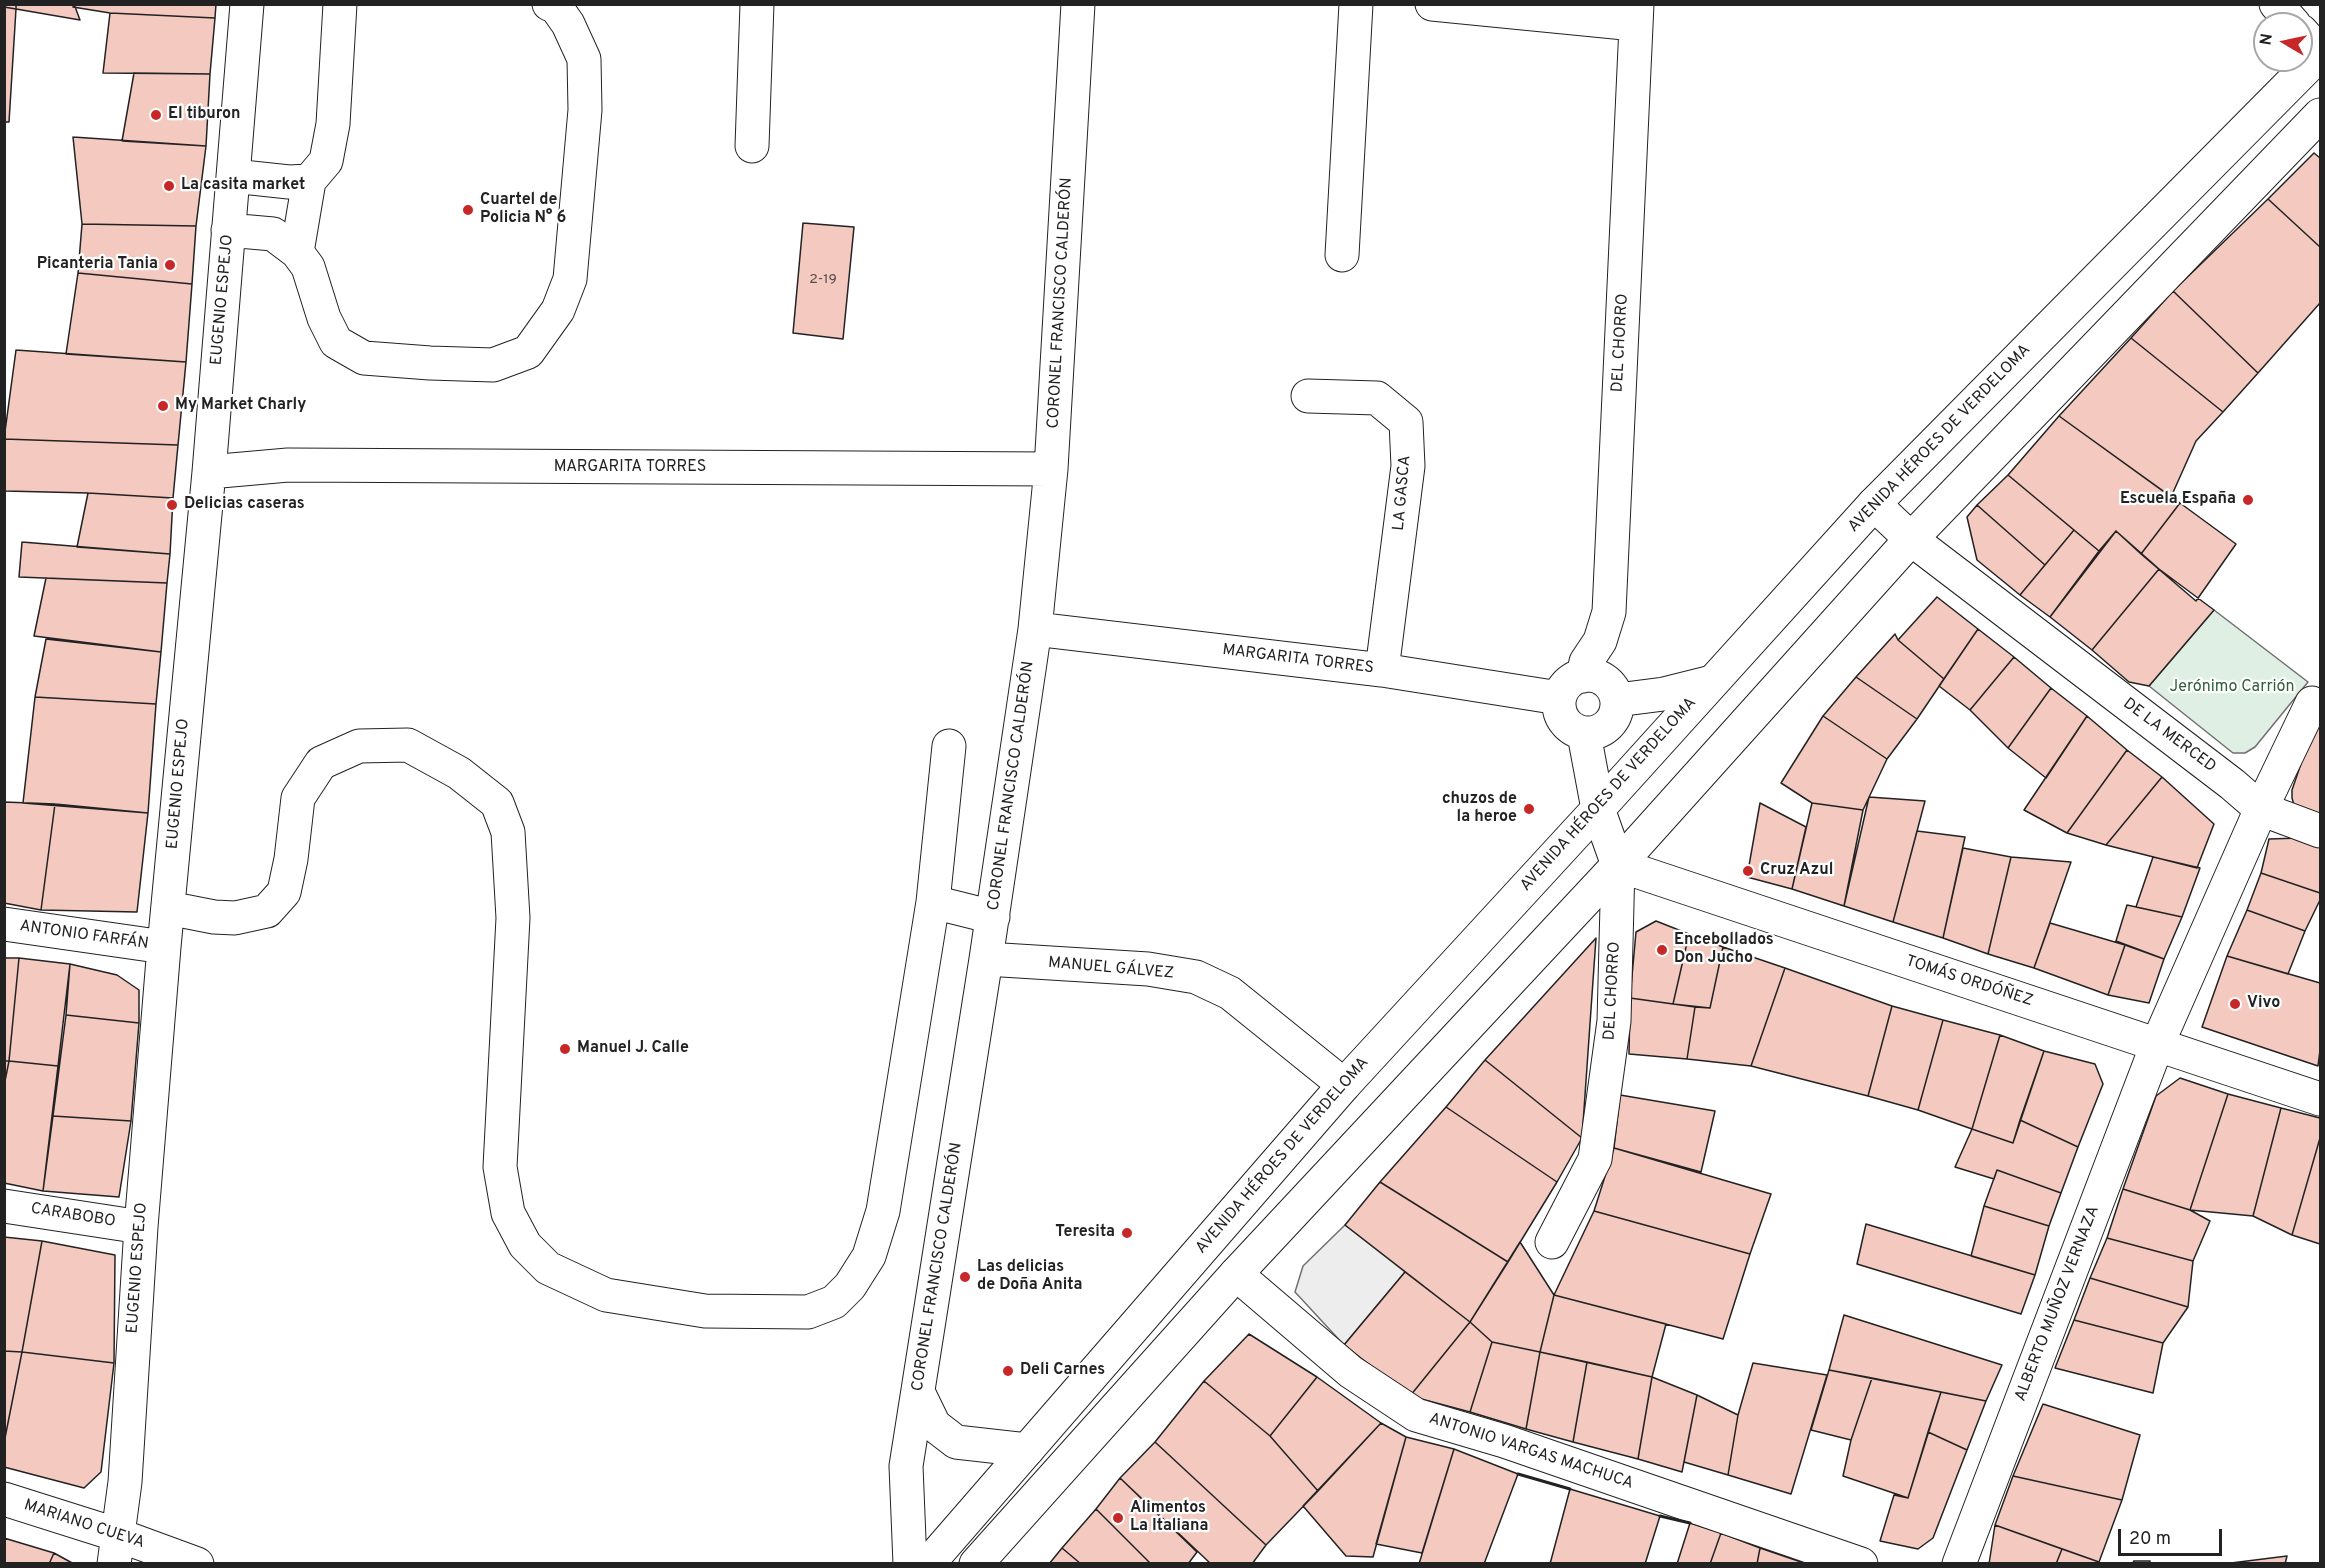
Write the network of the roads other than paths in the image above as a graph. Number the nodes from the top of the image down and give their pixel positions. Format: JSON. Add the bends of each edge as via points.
{"nodes":[{"id":1,"x":247,"y":4,"type":"edge"},
{"id":2,"x":340,"y":4,"type":"edge"},
{"id":3,"x":549,"y":4,"type":"edge"},
{"id":4,"x":757,"y":4,"type":"edge"},
{"id":5,"x":1078,"y":4,"type":"edge"},
{"id":6,"x":1356,"y":4,"type":"edge"},
{"id":7,"x":1432,"y":4,"type":"edge"},
{"id":8,"x":1636,"y":14,"type":"edge"},
{"id":9,"x":2320,"y":53,"type":"edge"},
{"id":10,"x":2320,"y":115,"type":"edge"},
{"id":11,"x":752,"y":146,"type":"dead end"},
{"id":12,"x":232,"y":176,"type":"junction"},
{"id":13,"x":309,"y":181,"type":"junction"},
{"id":14,"x":228,"y":230,"type":"junction"},
{"id":15,"x":297,"y":252,"type":"junction"},
{"id":16,"x":1342,"y":255,"type":"dead end"},
{"id":17,"x":1308,"y":396,"type":"dead end"},
{"id":18,"x":1051,"y":469,"type":"junction"},
{"id":19,"x":209,"y":472,"type":"junction"},
{"id":20,"x":1874,"y":504,"type":"junction"},
{"id":21,"x":1911,"y":540,"type":"junction"},
{"id":22,"x":1035,"y":629,"type":"junction"},
{"id":23,"x":1382,"y":670,"type":"junction"},
{"id":24,"x":1582,"y":675,"type":"junction"},
{"id":25,"x":1712,"y":682,"type":"junction"},
{"id":26,"x":1559,"y":698,"type":"junction"},
{"id":27,"x":1617,"y":700,"type":"junction"},
{"id":28,"x":2312,"y":703,"type":"dead end"},
{"id":29,"x":1584,"y":734,"type":"junction"},
{"id":30,"x":949,"y":746,"type":"dead end"},
{"id":31,"x":1598,"y":809,"type":"junction"},
{"id":32,"x":2261,"y":809,"type":"junction"},
{"id":33,"x":2320,"y":831,"type":"edge"},
{"id":34,"x":1618,"y":865,"type":"junction"},
{"id":35,"x":933,"y":902,"type":"junction"},
{"id":36,"x":168,"y":908,"type":"junction"},
{"id":37,"x":993,"y":917,"type":"junction"},
{"id":38,"x":4,"y":924,"type":"edge"},
{"id":39,"x":164,"y":947,"type":"junction"},
{"id":40,"x":986,"y":959,"type":"junction"},
{"id":41,"x":2157,"y":1045,"type":"junction"},
{"id":42,"x":1344,"y":1085,"type":"junction"},
{"id":43,"x":2320,"y":1099,"type":"edge"},
{"id":44,"x":4,"y":1206,"type":"edge"},
{"id":45,"x":141,"y":1227,"type":"junction"},
{"id":46,"x":1552,"y":1242,"type":"dead end"},
{"id":47,"x":1236,"y":1274,"type":"junction"},
{"id":48,"x":918,"y":1392,"type":"junction"},
{"id":49,"x":1027,"y":1450,"type":"junction"},
{"id":50,"x":4,"y":1499,"type":"edge"},
{"id":51,"x":116,"y":1549,"type":"edge"},
{"id":52,"x":197,"y":1563,"type":"edge"},
{"id":53,"x":910,"y":1563,"type":"edge"},
{"id":54,"x":928,"y":1563,"type":"edge"},
{"id":55,"x":976,"y":1563,"type":"edge"},
{"id":56,"x":1862,"y":1563,"type":"edge"},
{"id":57,"x":1959,"y":1563,"type":"edge"}],
"edges":[{"from":1,"to":12,"type":"street","name":"EUGENIO ESPEJO"},
{"from":2,"to":13,"type":"street","via":[[333,124],[326,161]]},
{"from":3,"to":15,"type":"street","via":[[556,7],[568,24],[584,59],[585,110],[570,279],[558,310],[528,352],[493,365],[364,358],[336,342],[308,267]]},
{"from":4,"to":11,"type":"street"},
{"from":5,"to":18,"type":"street","name":"CORONEL FRANCISCO CALDERÓN"},
{"from":6,"to":16,"type":"street"},
{"from":7,"to":8,"type":"street"},
{"from":8,"to":24,"type":"street","name":"DEL CHORRO","via":[[1609,612],[1600,641]]},
{"from":9,"to":20,"type":"street","name":"AVENIDA HÉROES DE VERDELOMA"},
{"from":10,"to":21,"type":"street"},
{"from":12,"to":13,"type":"street"},
{"from":12,"to":14,"type":"street","name":"EUGENIO ESPEJO"},
{"from":13,"to":15,"type":"street"},
{"from":14,"to":15,"type":"street","via":[[273,234]]},
{"from":14,"to":19,"type":"street","name":"EUGENIO ESPEJO"},
{"from":17,"to":23,"type":"street","name":"LA GASCA","via":[[1377,398],[1406,422],[1408,466]]},
{"from":18,"to":19,"type":"street","name":"MARGARITA TORRES","via":[[288,465]]},
{"from":18,"to":22,"type":"street","name":"CORONEL FRANCISCO CALDERÓN"},
{"from":19,"to":36,"type":"street","name":"EUGENIO ESPEJO"},
{"from":20,"to":21,"type":"street","name":"DE LA MERCED"},
{"from":20,"to":25,"type":"street","name":"AVENIDA HÉROES DE VERDELOMA"},
{"from":21,"to":32,"type":"street","name":"DE LA MERCED"},
{"from":21,"to":34,"type":"street"},
{"from":22,"to":23,"type":"street","name":"MARGARITA TORRES"},
{"from":22,"to":37,"type":"street","name":"CORONEL FRANCISCO CALDERÓN"},
{"from":23,"to":26,"type":"street","name":"MARGARITA TORRES"},
{"from":24,"to":26,"type":"street","via":[[1567,684]]},
{"from":24,"to":27,"type":"street","via":[[1601,678]]},
{"from":25,"to":27,"type":"street"},
{"from":25,"to":31,"type":"street","name":"AVENIDA HÉROES DE VERDELOMA"},
{"from":26,"to":29,"type":"street","via":[[1562,718]]},
{"from":27,"to":29,"type":"street","via":[[1609,725]]},
{"from":28,"to":32,"type":"street"},
{"from":29,"to":31,"type":"street","name":"DEL CHORRO"},
{"from":30,"to":35,"type":"street"},
{"from":31,"to":34,"type":"street","name":"DEL CHORRO"},
{"from":31,"to":42,"type":"street","name":"AVENIDA HÉROES DE VERDELOMA"},
{"from":32,"to":33,"type":"street"},
{"from":32,"to":41,"type":"street"},
{"from":34,"to":41,"type":"street","name":"TOMÁS ORDÓÑEZ"},
{"from":34,"to":46,"type":"street","name":"DEL CHORRO","via":[[1614,1021],[1594,1159]]},
{"from":34,"to":47,"type":"street"},
{"from":35,"to":36,"type":"street","via":[[883,1211],[869,1256],[850,1286],[834,1302],[808,1312],[705,1311],[606,1295],[548,1268],[525,1245],[508,1213],[500,1167],[513,918],[508,832],[497,803],[459,773],[408,745],[358,746],[321,763],[298,798],[284,891],[267,911],[235,918]]},
{"from":35,"to":37,"type":"street"},
{"from":36,"to":39,"type":"street","name":"EUGENIO ESPEJO"},
{"from":37,"to":40,"type":"street","name":"CORONEL FRANCISCO CALDERÓN"},
{"from":38,"to":39,"type":"street","name":"ANTONIO FARFÁN"},
{"from":39,"to":45,"type":"street","name":"EUGENIO ESPEJO"},
{"from":40,"to":42,"type":"street","name":"MANUEL GÁLVEZ","via":[[1148,969],[1197,977],[1230,993]]},
{"from":40,"to":48,"type":"street","name":"CORONEL FRANCISCO CALDERÓN"},
{"from":41,"to":43,"type":"street","name":"TOMÁS ORDÓÑEZ"},
{"from":41,"to":57,"type":"street","name":"ALBERTO MUÑOZ VERNAZA"},
{"from":42,"to":49,"type":"street","name":"AVENIDA HÉROES DE VERDELOMA"},
{"from":44,"to":45,"type":"street","name":"CARABOBO"},
{"from":45,"to":51,"type":"street","name":"EUGENIO ESPEJO"},
{"from":47,"to":55,"type":"street"},
{"from":47,"to":56,"type":"street","name":"ANTONIO VARGAS MACHUCA","via":[[1351,1372],[1416,1415],[1504,1441]]},
{"from":48,"to":49,"type":"street","via":[[934,1425],[956,1442]]},
{"from":48,"to":53,"type":"street","name":"CORONEL FRANCISCO CALDERÓN","via":[[906,1466]]},
{"from":49,"to":54,"type":"street","name":"AVENIDA HÉROES DE VERDELOMA"},
{"from":50,"to":51,"type":"street","name":"MARIANO CUEVA"},
{"from":51,"to":52,"type":"street","name":"MARIANO CUEVA"}]}
